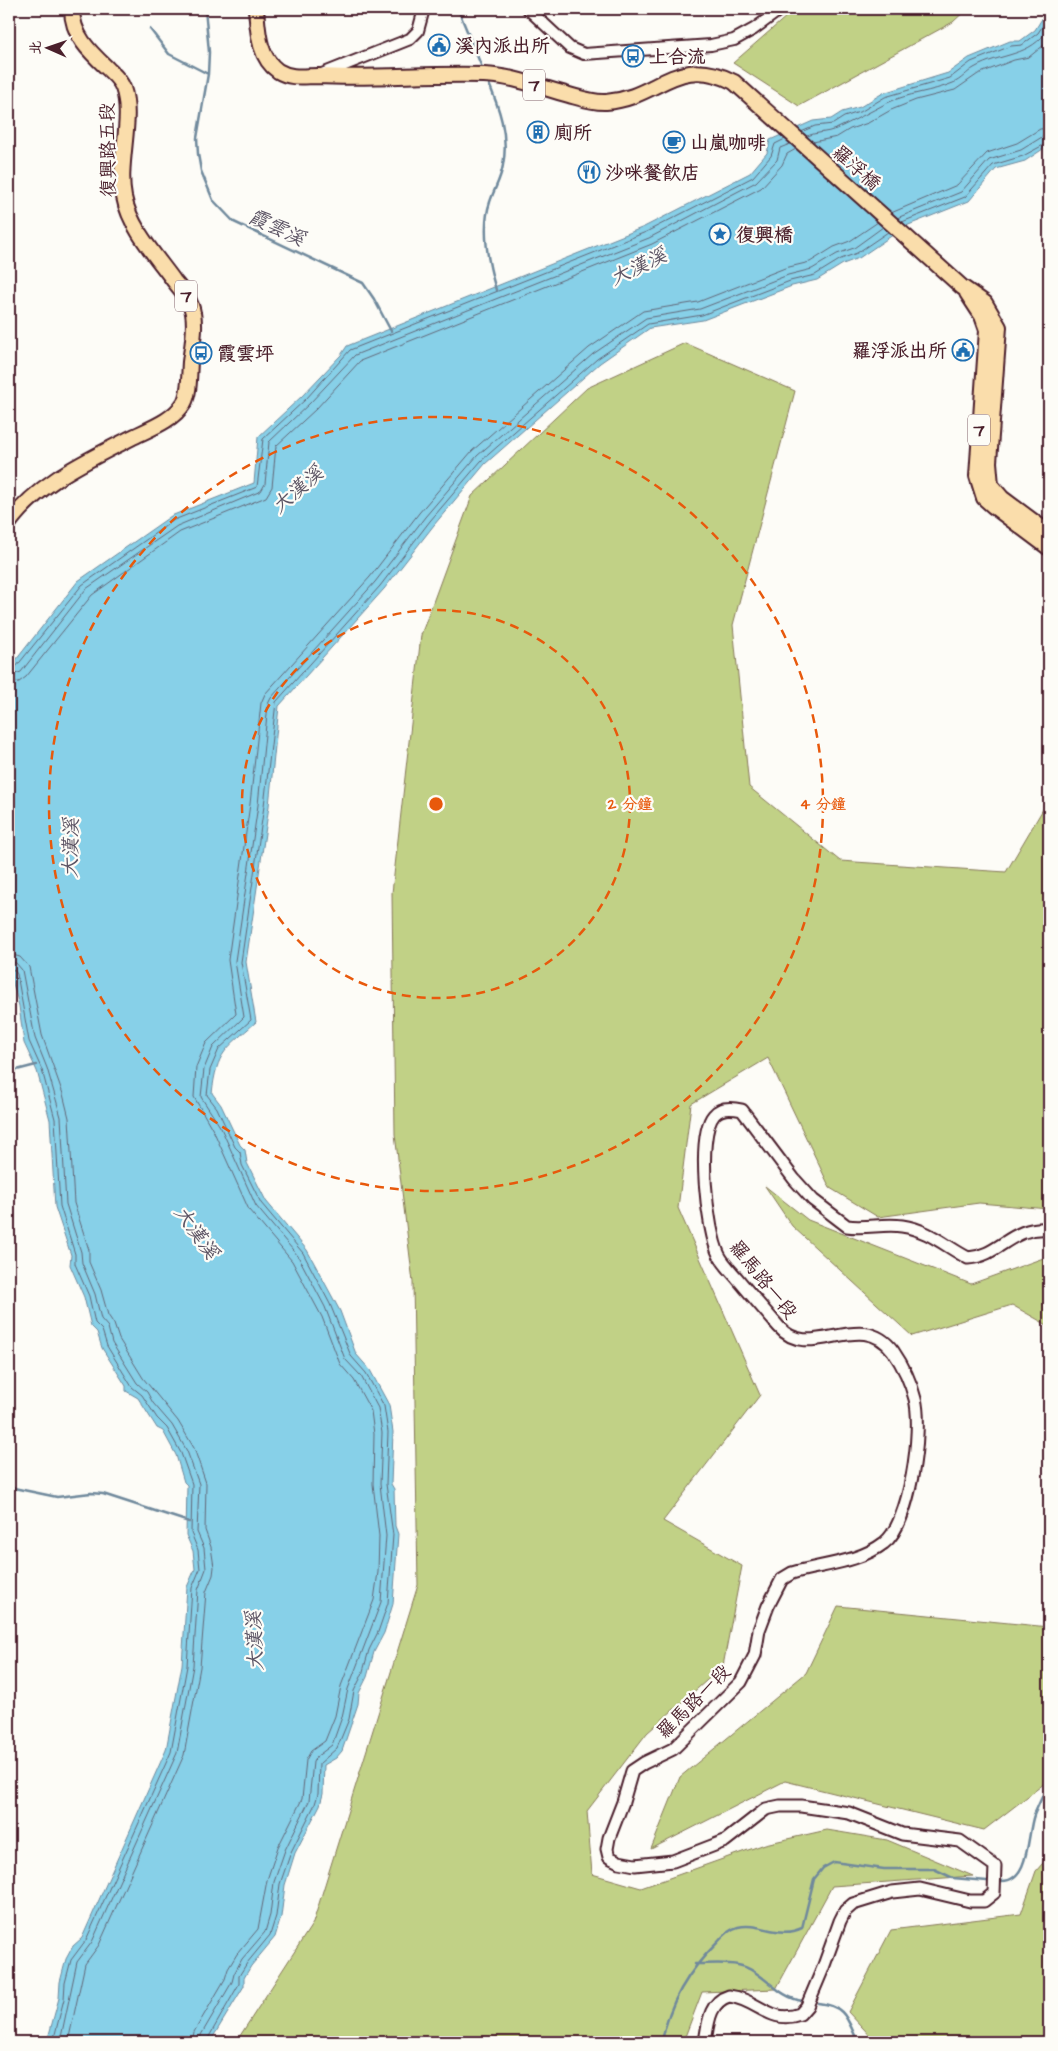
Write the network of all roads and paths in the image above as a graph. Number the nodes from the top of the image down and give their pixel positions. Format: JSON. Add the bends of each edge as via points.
{"nodes":[{"id":1,"x":72,"y":9,"type":"edge"},
{"id":2,"x":256,"y":9,"type":"edge"},
{"id":3,"x":424,"y":9,"type":"edge"},
{"id":4,"x":528,"y":9,"type":"edge"},
{"id":5,"x":781,"y":9,"type":"edge"},
{"id":6,"x":316,"y":76,"type":"junction"},
{"id":7,"x":983,"y":476,"type":"junction"},
{"id":8,"x":9,"y":523,"type":"edge"},
{"id":9,"x":1049,"y":533,"type":"edge"},
{"id":10,"x":1049,"y":548,"type":"edge"},
{"id":11,"x":1049,"y":1229,"type":"edge"},
{"id":12,"x":705,"y":2042,"type":"edge"}],
"edges":[{"from":1,"to":8,"type":"main road","name":"復興路五段","number":"7","via":[[73,26],[78,36],[123,87],[126,108],[122,175],[127,207],[147,244],[189,300],[193,312],[187,389],[185,401],[166,420],[73,468],[36,493]]},
{"from":2,"to":6,"type":"main road","number":"7","via":[[260,44],[267,58],[278,70],[291,76]]},
{"from":3,"to":6,"type":"street","via":[[418,31],[410,39]]},
{"from":4,"to":5,"type":"street","via":[[570,48],[584,54],[711,45],[734,40]]},
{"from":6,"to":7,"type":"main road","name":"羅浮橋","number":"7","via":[[486,75],[604,102],[634,94],[678,74],[716,73],[740,88],[949,274],[982,316],[987,330],[990,374]]},
{"from":7,"to":9,"type":"main road","via":[[1002,498]]},
{"from":7,"to":10,"type":"main road","number":"7","via":[[979,487],[989,502]]},
{"from":11,"to":12,"type":"main road","name":"羅馬路一段","via":[[1021,1231],[987,1253],[968,1258],[938,1238],[916,1229],[900,1225],[847,1226],[813,1200],[742,1110],[728,1108],[713,1115],[705,1140],[706,1186],[712,1239],[720,1257],[782,1331],[796,1340],[868,1334],[880,1339],[893,1352],[910,1385],[917,1413],[911,1484],[900,1520],[887,1541],[870,1553],[792,1573],[782,1579],[768,1606],[755,1654],[741,1682],[673,1749],[632,1771],[609,1838],[609,1857],[635,1865],[673,1861],[725,1841],[766,1809],[801,1806],[849,1813],[902,1834],[960,1841],[995,1866],[995,1881],[991,1897],[984,1901],[970,1901],[920,1889],[885,1894],[853,1904],[834,1934],[809,2001],[800,2014],[772,2016],[744,1999],[729,1996],[723,1998],[710,2014]]}]}
